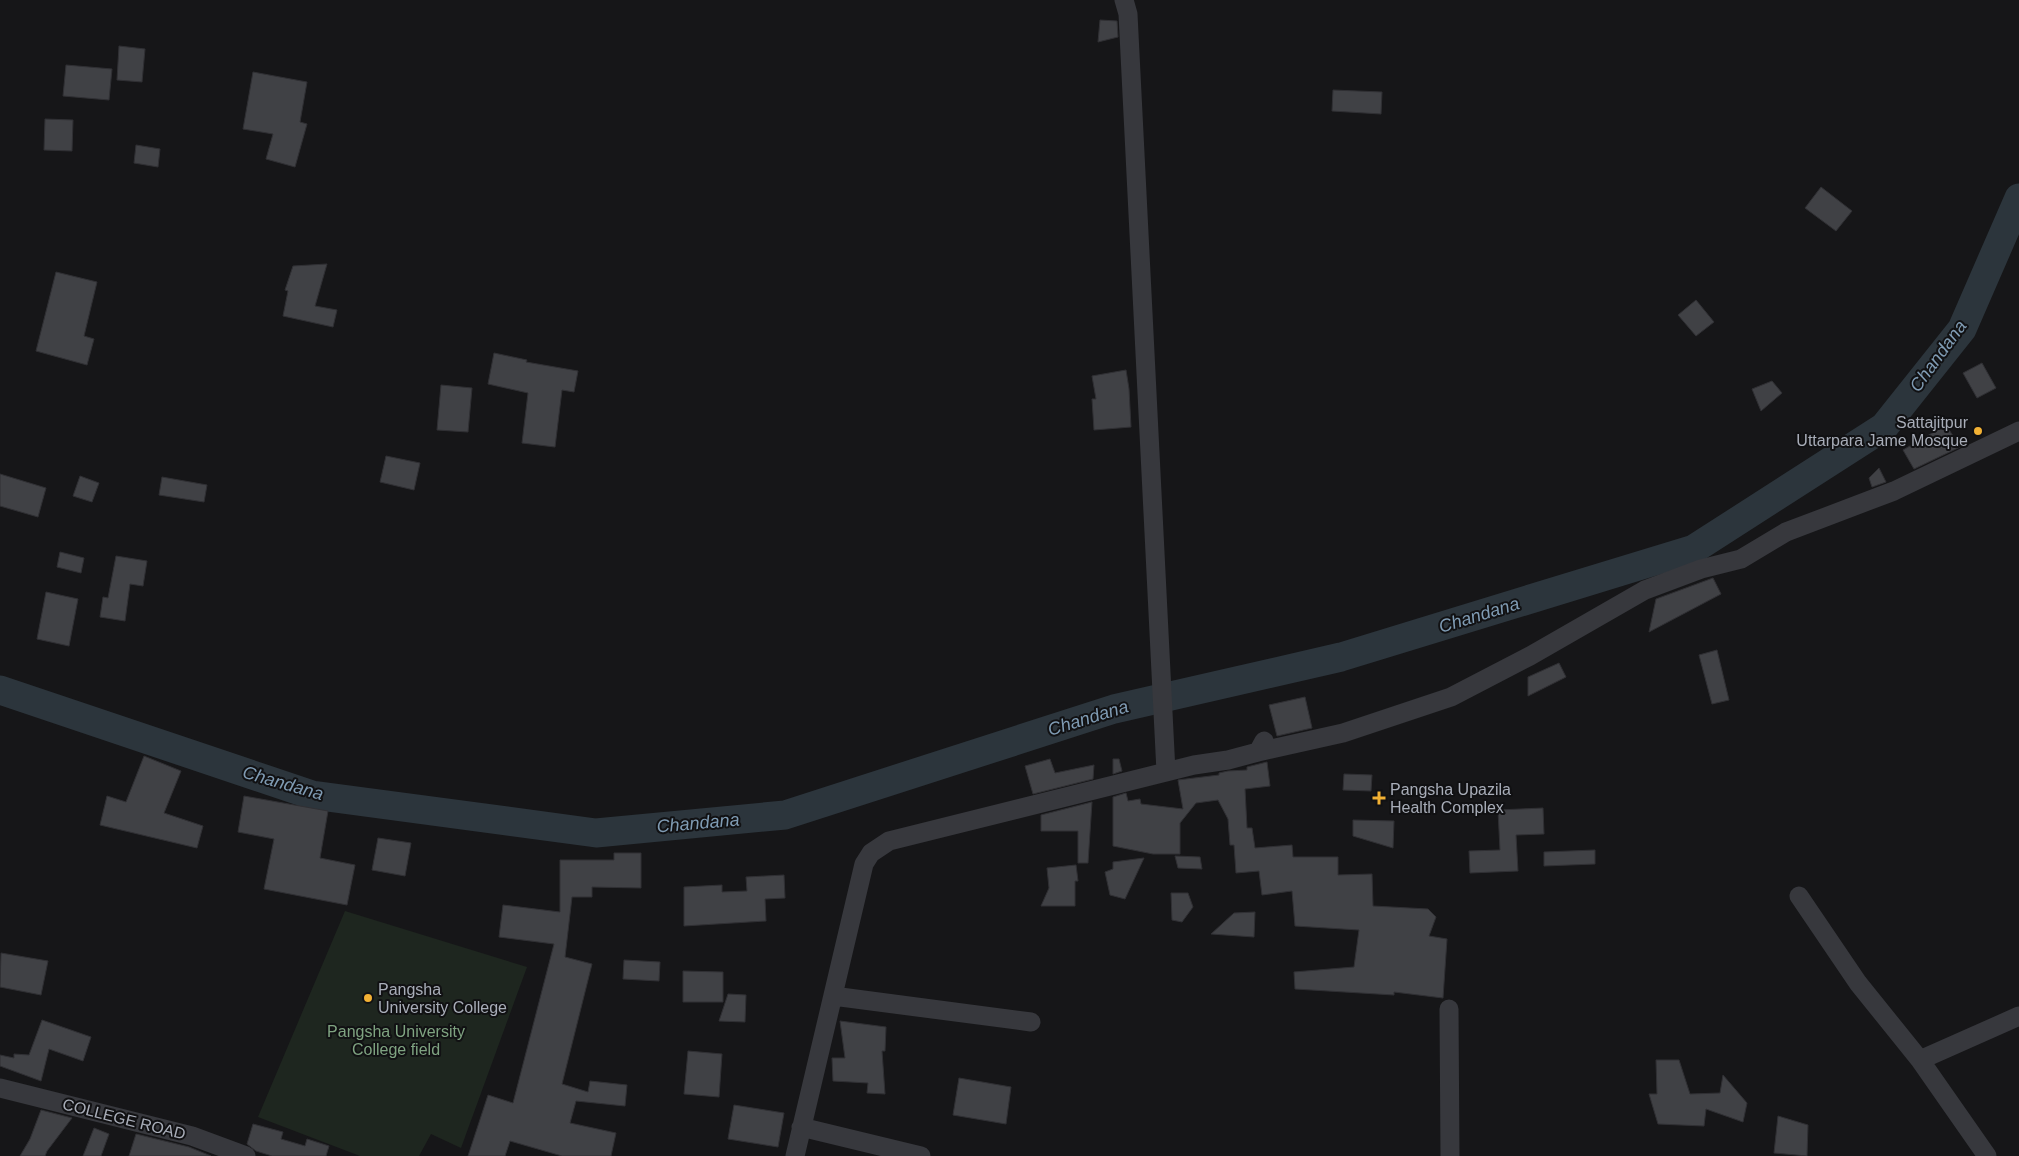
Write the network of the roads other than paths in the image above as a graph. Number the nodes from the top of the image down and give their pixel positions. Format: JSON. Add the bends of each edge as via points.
{"nodes":[{"id":1,"x":1124,"y":0,"type":"edge"},
{"id":2,"x":2019,"y":431,"type":"edge"},
{"id":3,"x":1166,"y":764,"type":"junction"},
{"id":4,"x":1799,"y":896,"type":"dead end"},
{"id":5,"x":832,"y":996,"type":"junction"},
{"id":6,"x":1449,"y":1009,"type":"dead end"},
{"id":7,"x":2019,"y":1016,"type":"edge"},
{"id":8,"x":1031,"y":1022,"type":"dead end"},
{"id":9,"x":1920,"y":1060,"type":"junction"},
{"id":10,"x":0,"y":1088,"type":"edge"},
{"id":11,"x":801,"y":1127,"type":"junction"},
{"id":12,"x":246,"y":1156,"type":"edge"},
{"id":13,"x":795,"y":1156,"type":"edge"},
{"id":14,"x":922,"y":1156,"type":"edge"},
{"id":15,"x":1450,"y":1156,"type":"edge"},
{"id":16,"x":1987,"y":1156,"type":"edge"}],
"edges":[{"from":1,"to":3,"type":"street","via":[[1128,14]]},
{"from":2,"to":3,"type":"street","via":[[1894,491],[1786,532],[1740,559],[1701,569],[1645,590],[1451,697],[1342,733],[1262,745],[1228,760],[1194,765]]},
{"from":3,"to":5,"type":"street","via":[[889,841],[872,853],[864,864]]},
{"from":4,"to":9,"type":"street","via":[[1868,997]]},
{"from":5,"to":8,"type":"street"},
{"from":5,"to":11,"type":"street"},
{"from":6,"to":15,"type":"street"},
{"from":7,"to":9,"type":"street"},
{"from":9,"to":16,"type":"street"},
{"from":10,"to":12,"type":"street","name":"COLLEGE ROAD","via":[[174,1131]]},
{"from":11,"to":13,"type":"street"},
{"from":11,"to":14,"type":"street"}]}
